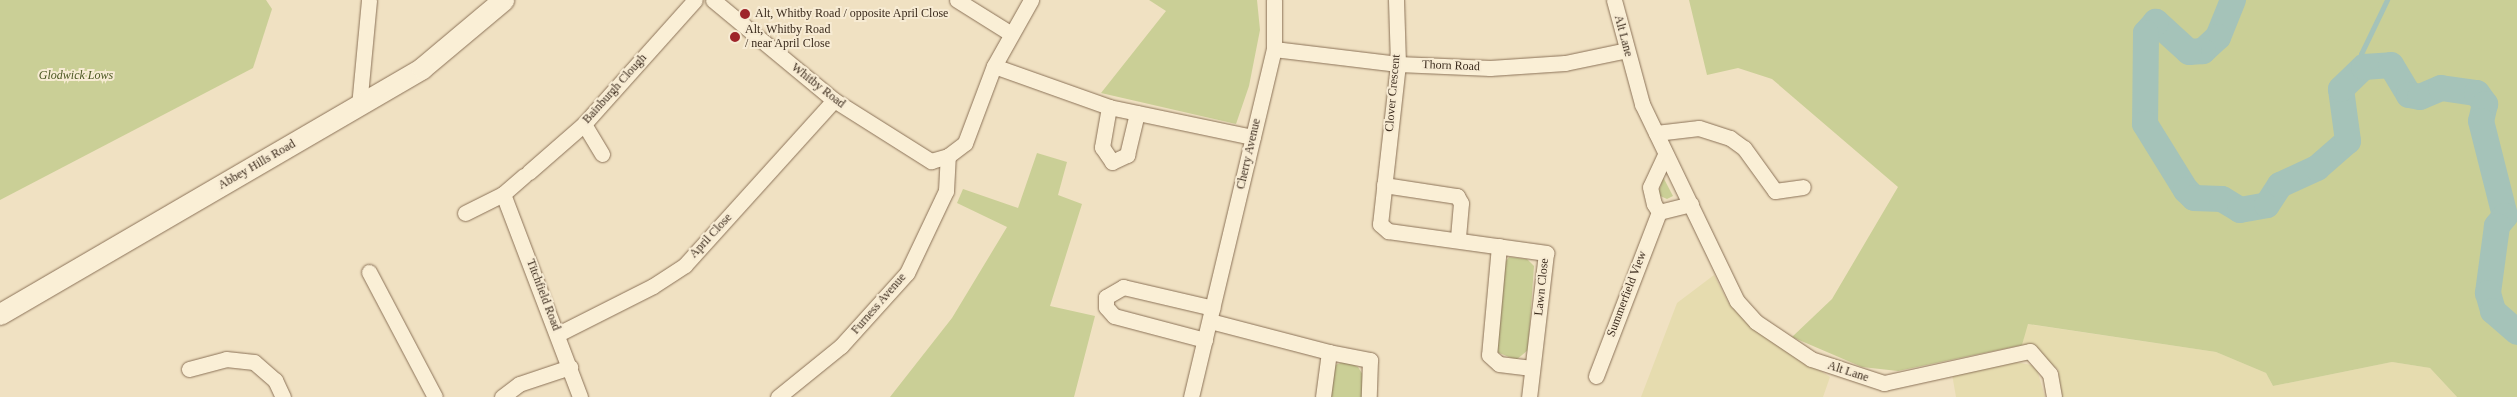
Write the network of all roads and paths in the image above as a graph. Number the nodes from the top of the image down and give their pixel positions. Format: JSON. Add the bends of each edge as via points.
{"nodes":[{"id":1,"x":369,"y":0,"type":"edge"},
{"id":2,"x":503,"y":0,"type":"edge"},
{"id":3,"x":695,"y":0,"type":"edge"},
{"id":4,"x":713,"y":0,"type":"edge"},
{"id":5,"x":957,"y":0,"type":"edge"},
{"id":6,"x":1274,"y":0,"type":"edge"},
{"id":7,"x":1396,"y":0,"type":"edge"},
{"id":8,"x":1614,"y":0,"type":"edge"},
{"id":9,"x":1026,"y":2,"type":"edge"},
{"id":10,"x":1010,"y":34,"type":"junction"},
{"id":11,"x":1274,"y":49,"type":"junction"},
{"id":12,"x":1627,"y":50,"type":"junction"},
{"id":13,"x":1398,"y":64,"type":"junction"},
{"id":14,"x":994,"y":66,"type":"junction"},
{"id":15,"x":834,"y":100,"type":"junction"},
{"id":16,"x":359,"y":106,"type":"junction"},
{"id":17,"x":1109,"y":107,"type":"junction"},
{"id":18,"x":1137,"y":113,"type":"junction"},
{"id":19,"x":584,"y":124,"type":"junction"},
{"id":20,"x":1656,"y":133,"type":"junction"},
{"id":21,"x":1253,"y":137,"type":"junction"},
{"id":22,"x":602,"y":154,"type":"dead end"},
{"id":23,"x":1665,"y":155,"type":"junction"},
{"id":24,"x":948,"y":156,"type":"junction"},
{"id":25,"x":1384,"y":185,"type":"junction"},
{"id":26,"x":1803,"y":187,"type":"dead end"},
{"id":27,"x":503,"y":194,"type":"junction"},
{"id":28,"x":1691,"y":204,"type":"junction"},
{"id":29,"x":1659,"y":212,"type":"junction"},
{"id":30,"x":465,"y":213,"type":"dead end"},
{"id":31,"x":1458,"y":240,"type":"junction"},
{"id":32,"x":1499,"y":246,"type":"junction"},
{"id":33,"x":369,"y":272,"type":"dead end"},
{"id":34,"x":0,"y":314,"type":"edge"},
{"id":35,"x":1211,"y":314,"type":"junction"},
{"id":36,"x":558,"y":334,"type":"junction"},
{"id":37,"x":1204,"y":340,"type":"junction"},
{"id":38,"x":1329,"y":352,"type":"junction"},
{"id":39,"x":570,"y":367,"type":"junction"},
{"id":40,"x":1532,"y":368,"type":"junction"},
{"id":41,"x":189,"y":369,"type":"dead end"},
{"id":42,"x":1596,"y":376,"type":"dead end"},
{"id":43,"x":283,"y":397,"type":"edge"},
{"id":44,"x":435,"y":397,"type":"edge"},
{"id":45,"x":502,"y":397,"type":"edge"},
{"id":46,"x":580,"y":397,"type":"edge"},
{"id":47,"x":778,"y":397,"type":"edge"},
{"id":48,"x":1191,"y":397,"type":"edge"},
{"id":49,"x":1323,"y":397,"type":"edge"},
{"id":50,"x":1369,"y":397,"type":"edge"},
{"id":51,"x":1529,"y":397,"type":"edge"},
{"id":52,"x":2054,"y":397,"type":"edge"}],
"edges":[{"from":1,"to":16,"type":"street"},
{"from":2,"to":16,"type":"main road","name":"Abbey Hills Road","via":[[422,68]]},
{"from":3,"to":19,"type":"street","name":"Bainburgh Clough"},
{"from":4,"to":15,"type":"street","name":"Whitby Road"},
{"from":5,"to":10,"type":"street"},
{"from":6,"to":11,"type":"street","name":"Cherry Avenue"},
{"from":7,"to":13,"type":"street","name":"Clover Crescent"},
{"from":8,"to":12,"type":"street","name":"Alt Lane"},
{"from":9,"to":10,"type":"street"},
{"from":10,"to":14,"type":"street"},
{"from":11,"to":13,"type":"street","name":"Thorn Road"},
{"from":11,"to":21,"type":"street","name":"Cherry Avenue"},
{"from":12,"to":13,"type":"street","name":"Thorn Road","via":[[1565,63],[1490,68]]},
{"from":12,"to":20,"type":"street","name":"Alt Lane","via":[[1642,104]]},
{"from":13,"to":25,"type":"street","name":"Clover Crescent"},
{"from":14,"to":17,"type":"street"},
{"from":14,"to":24,"type":"street","via":[[965,143]]},
{"from":15,"to":24,"type":"street","name":"Whitby Road","via":[[932,161]]},
{"from":15,"to":36,"type":"street","name":"April Close","via":[[685,265],[654,286]]},
{"from":16,"to":34,"type":"main road","name":"Abbey Hills Road"},
{"from":17,"to":18,"type":"street"},
{"from":17,"to":18,"type":"street","via":[[1102,147],[1112,162],[1127,154]]},
{"from":18,"to":21,"type":"street"},
{"from":19,"to":22,"type":"street"},
{"from":19,"to":27,"type":"street","name":"Bainburgh Clough"},
{"from":20,"to":23,"type":"street","name":"Alt Lane"},
{"from":20,"to":26,"type":"street","via":[[1699,128],[1730,138],[1744,148],[1775,190]]},
{"from":21,"to":35,"type":"street","name":"Cherry Avenue"},
{"from":23,"to":28,"type":"street","name":"Alt Lane"},
{"from":23,"to":29,"type":"street","via":[[1650,187]]},
{"from":24,"to":47,"type":"street","name":"Furness Avenue","via":[[946,191],[907,273],[841,346]]},
{"from":25,"to":31,"type":"street","via":[[1457,196],[1461,203]]},
{"from":25,"to":31,"type":"street","name":"Lawn Close","via":[[1379,219],[1383,229]]},
{"from":27,"to":30,"type":"street","name":"Bainburgh Clough"},
{"from":27,"to":36,"type":"street","name":"Titchfield Road"},
{"from":28,"to":29,"type":"street"},
{"from":28,"to":52,"type":"street","name":"Alt Lane","via":[[1737,301],[1756,322],[1811,358],[1884,383],[2030,351],[2050,374]]},
{"from":29,"to":42,"type":"street","name":"Summerfield View"},
{"from":31,"to":32,"type":"street","name":"Lawn Close"},
{"from":32,"to":40,"type":"street","via":[[1489,355],[1499,364]]},
{"from":32,"to":40,"type":"street","name":"Lawn Close","via":[[1546,253]]},
{"from":33,"to":44,"type":"street"},
{"from":35,"to":37,"type":"street","name":"Cherry Avenue"},
{"from":35,"to":37,"type":"street","via":[[1123,287],[1106,298],[1106,306],[1114,316]]},
{"from":35,"to":38,"type":"street"},
{"from":36,"to":39,"type":"street","name":"Titchfield Road"},
{"from":37,"to":48,"type":"street","name":"Cherry Avenue"},
{"from":38,"to":49,"type":"street"},
{"from":38,"to":50,"type":"street","via":[[1370,360]]},
{"from":39,"to":45,"type":"street","via":[[519,384]]},
{"from":39,"to":46,"type":"street","name":"Titchfield Road"},
{"from":40,"to":51,"type":"street","name":"Lawn Close"},
{"from":41,"to":43,"type":"street","via":[[226,359],[254,362],[275,380]]}]}
